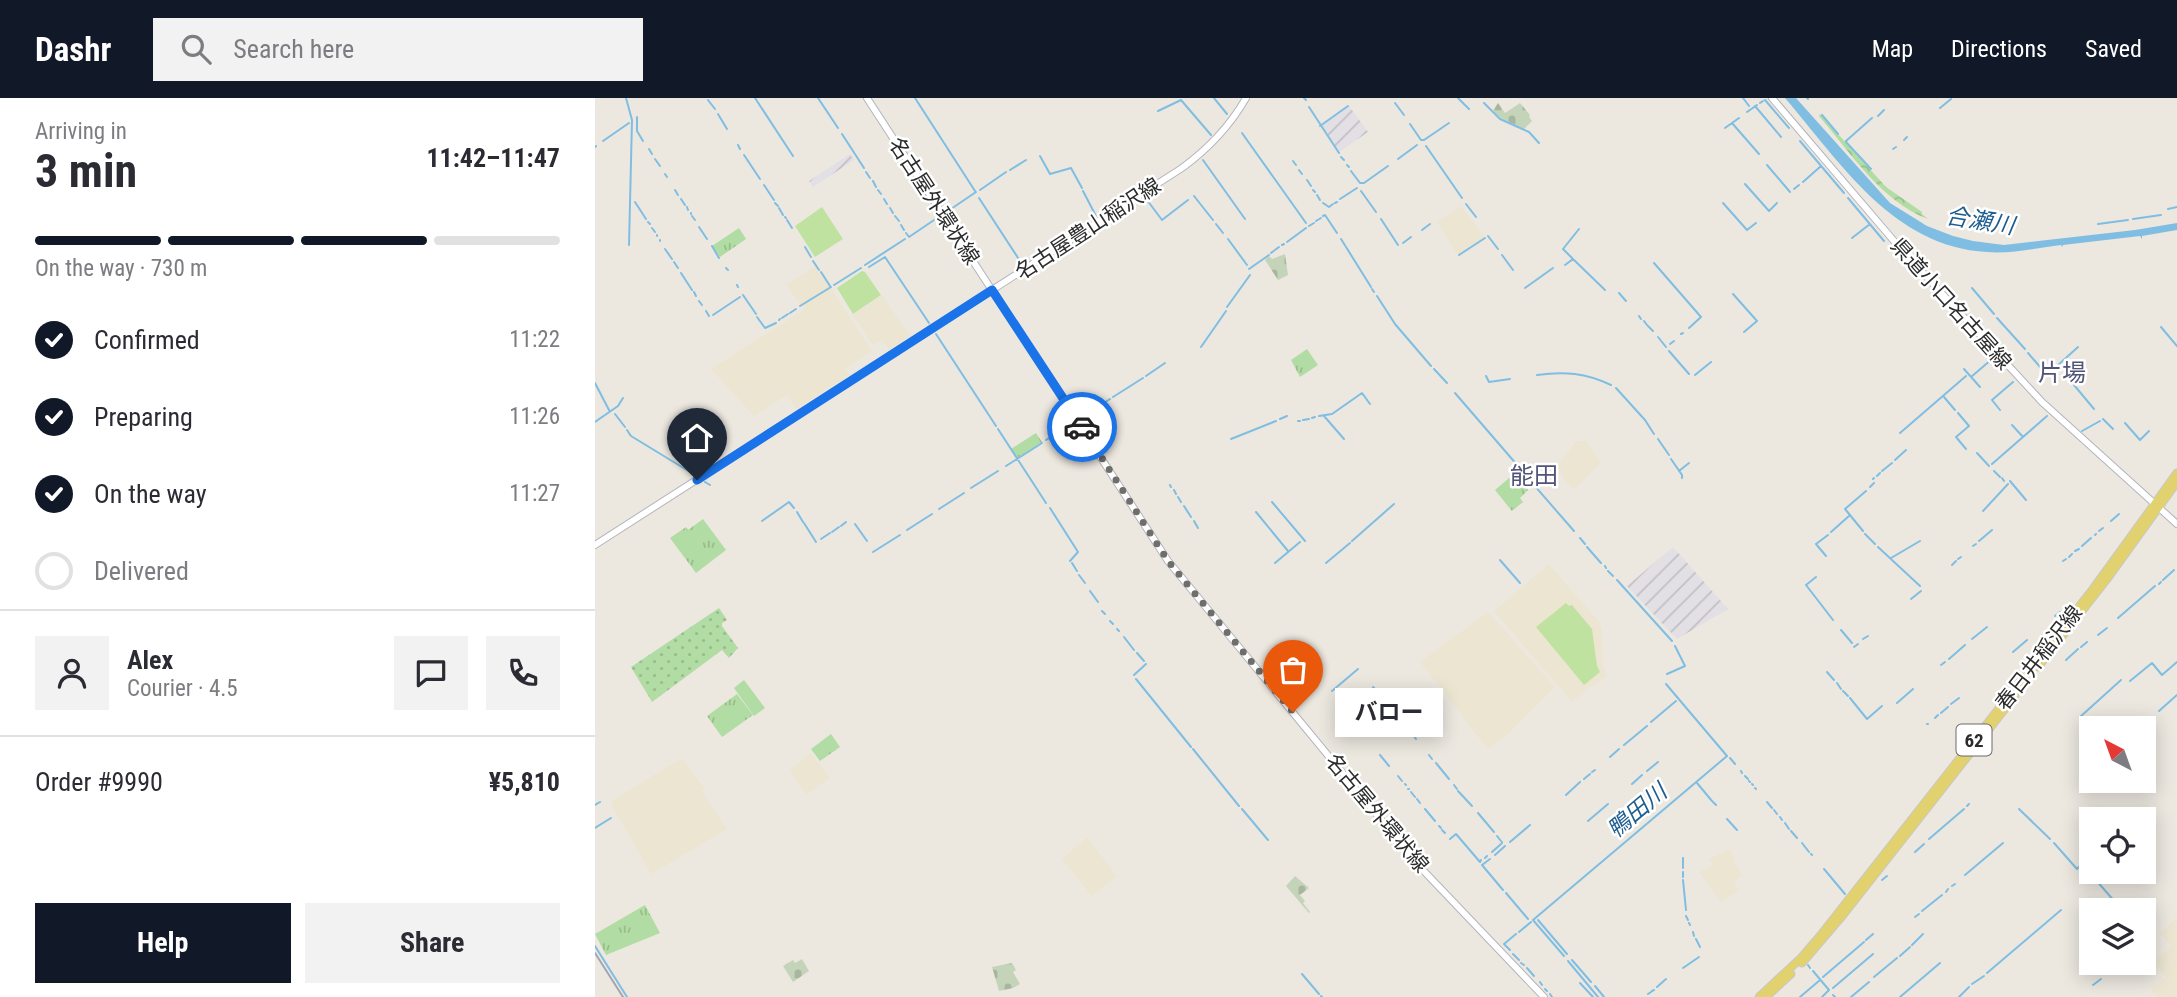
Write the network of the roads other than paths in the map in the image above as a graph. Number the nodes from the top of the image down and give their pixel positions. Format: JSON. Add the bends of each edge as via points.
{"nodes":[{"id":1,"x":867,"y":98,"type":"edge"},
{"id":2,"x":1246,"y":98,"type":"edge"},
{"id":3,"x":1772,"y":98,"type":"edge"},
{"id":4,"x":992,"y":290,"type":"junction"},
{"id":5,"x":2177,"y":473,"type":"edge"},
{"id":6,"x":2177,"y":482,"type":"edge"},
{"id":7,"x":2157,"y":506,"type":"junction"},
{"id":8,"x":2177,"y":524,"type":"edge"},
{"id":9,"x":595,"y":545,"type":"edge"},
{"id":10,"x":1544,"y":997,"type":"edge"},
{"id":11,"x":1759,"y":997,"type":"edge"},
{"id":12,"x":1766,"y":997,"type":"edge"}],
"edges":[{"from":1,"to":4,"type":"main road","name":"名古屋外環状線"},
{"from":2,"to":4,"type":"main road","name":"名古屋豊山稲沢線","via":[[1224,130],[1186,165]]},
{"from":3,"to":7,"type":"main road","name":"県道小口名古屋線","via":[[2008,367]]},
{"from":4,"to":9,"type":"main road","name":"名古屋豊山稲沢線"},
{"from":4,"to":10,"type":"main road","name":"名古屋外環状線","via":[[1168,561],[1420,867]]},
{"from":5,"to":7,"type":"main road","name":"春日井稲沢線","number":"62"},
{"from":6,"to":7,"type":"main road","name":"春日井稲沢線","number":"62"},
{"from":7,"to":8,"type":"main road","name":"県道小口名古屋線"},
{"from":7,"to":11,"type":"main road","name":"春日井稲沢線","number":"62","via":[[1820,936]]},
{"from":7,"to":12,"type":"main road","name":"春日井稲沢線","number":"62","via":[[2107,579],[1843,915]]}]}
